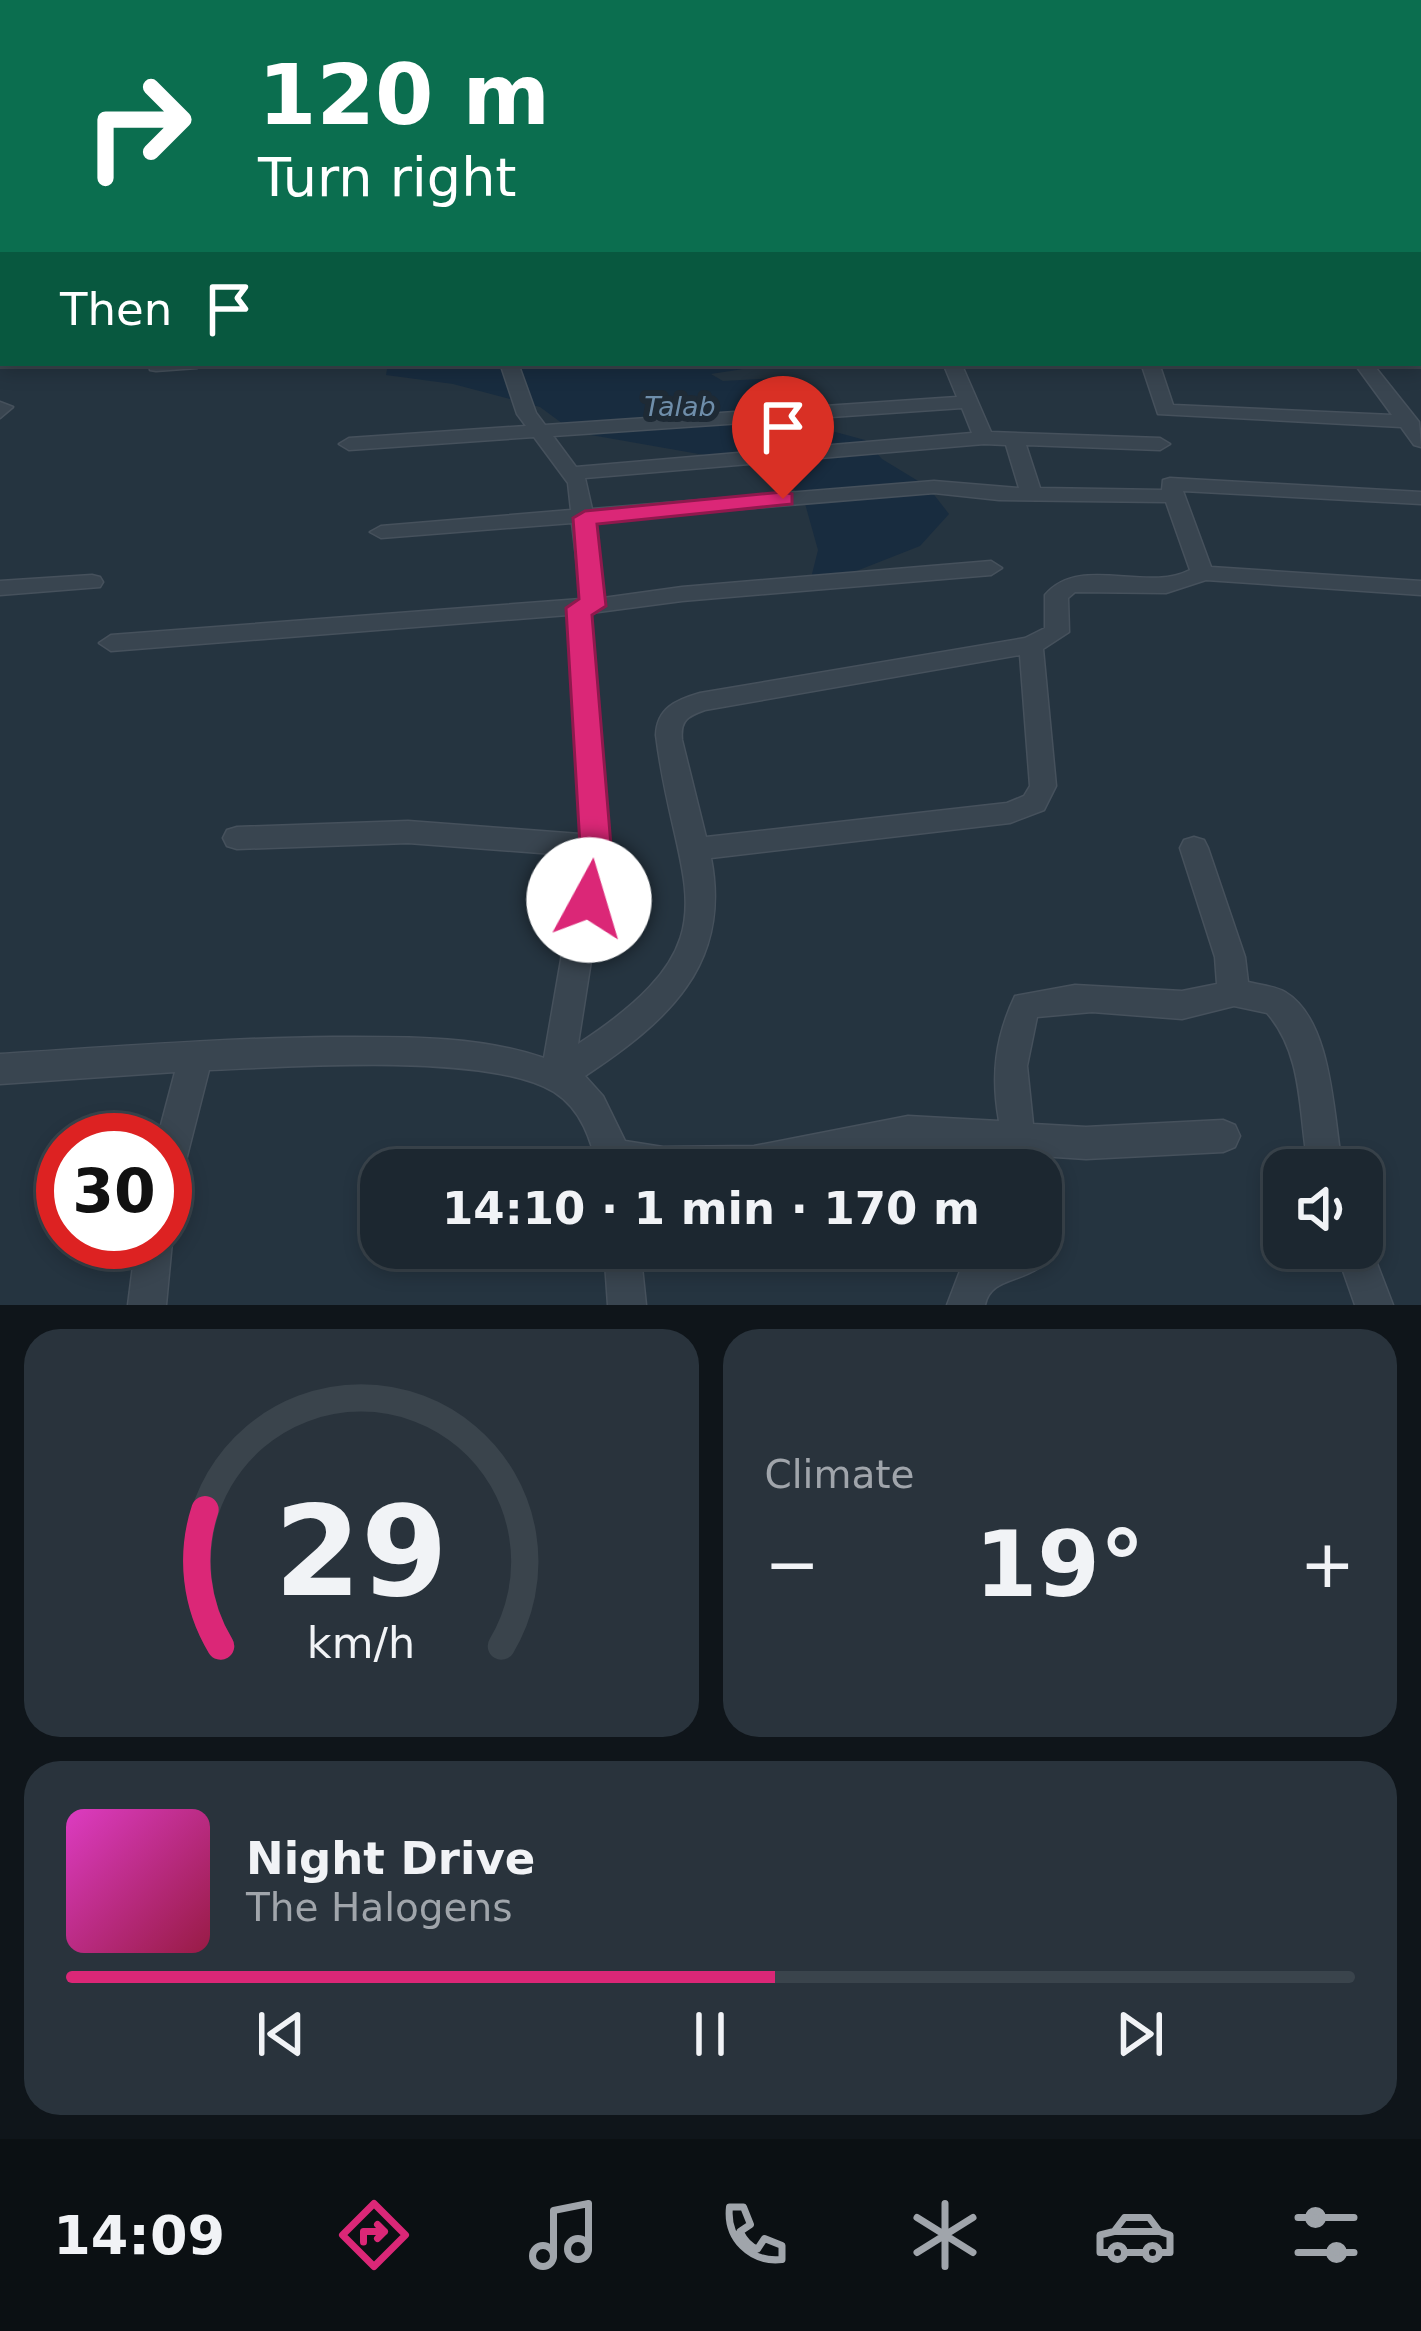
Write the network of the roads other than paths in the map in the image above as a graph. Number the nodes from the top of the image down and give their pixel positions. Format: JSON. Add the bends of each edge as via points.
{"nodes":[{"id":1,"x":510,"y":366,"type":"edge"},
{"id":2,"x":953,"y":366,"type":"edge"},
{"id":3,"x":1151,"y":366,"type":"edge"},
{"id":4,"x":1365,"y":366,"type":"edge"},
{"id":5,"x":969,"y":402,"type":"junction"},
{"id":6,"x":1165,"y":410,"type":"junction"},
{"id":7,"x":1409,"y":422,"type":"junction"},
{"id":8,"x":541,"y":430,"type":"junction"},
{"id":9,"x":984,"y":438,"type":"junction"},
{"id":10,"x":1014,"y":439,"type":"junction"},
{"id":11,"x":1421,"y":441,"type":"edge"},
{"id":12,"x":349,"y":443,"type":"dead end"},
{"id":13,"x":1160,"y":444,"type":"junction"},
{"id":14,"x":573,"y":473,"type":"junction"},
{"id":15,"x":1172,"y":490,"type":"junction"},
{"id":16,"x":1031,"y":494,"type":"junction"},
{"id":17,"x":1421,"y":498,"type":"edge"},
{"id":18,"x":585,"y":518,"type":"junction"},
{"id":19,"x":381,"y":532,"type":"dead end"},
{"id":20,"x":991,"y":568,"type":"dead end"},
{"id":21,"x":1202,"y":573,"type":"junction"},
{"id":22,"x":92,"y":582,"type":"dead end"},
{"id":23,"x":0,"y":588,"type":"edge"},
{"id":24,"x":1421,"y":588,"type":"edge"},
{"id":25,"x":586,"y":607,"type":"junction"},
{"id":26,"x":111,"y":643,"type":"dead end"},
{"id":27,"x":1031,"y":645,"type":"junction"},
{"id":28,"x":237,"y":838,"type":"dead end"},
{"id":29,"x":596,"y":846,"type":"junction"},
{"id":30,"x":1194,"y":848,"type":"dead end"},
{"id":31,"x":698,"y":849,"type":"junction"},
{"id":32,"x":1231,"y":992,"type":"junction"},
{"id":33,"x":195,"y":1060,"type":"junction"},
{"id":34,"x":0,"y":1069,"type":"edge"},
{"id":35,"x":557,"y":1076,"type":"junction"},
{"id":36,"x":181,"y":1113,"type":"edge"},
{"id":37,"x":1222,"y":1136,"type":"dead end"},
{"id":38,"x":610,"y":1149,"type":"edge"},
{"id":39,"x":821,"y":1149,"type":"edge"},
{"id":40,"x":993,"y":1149,"type":"edge"},
{"id":41,"x":1022,"y":1149,"type":"edge"},
{"id":42,"x":1321,"y":1149,"type":"edge"},
{"id":43,"x":1062,"y":1151,"type":"edge"},
{"id":44,"x":151,"y":1269,"type":"edge"},
{"id":45,"x":624,"y":1269,"type":"edge"},
{"id":46,"x":986,"y":1269,"type":"edge"},
{"id":47,"x":1361,"y":1269,"type":"edge"},
{"id":48,"x":147,"y":1305,"type":"edge"},
{"id":49,"x":627,"y":1305,"type":"edge"},
{"id":50,"x":966,"y":1305,"type":"edge"},
{"id":51,"x":1374,"y":1305,"type":"edge"}],
"edges":[{"from":1,"to":8,"type":"street"},
{"from":2,"to":5,"type":"street"},
{"from":3,"to":6,"type":"street"},
{"from":4,"to":7,"type":"street"},
{"from":5,"to":8,"type":"street"},
{"from":5,"to":9,"type":"street"},
{"from":6,"to":7,"type":"street"},
{"from":6,"to":13,"type":"street","via":[[1154,419]]},
{"from":7,"to":11,"type":"street"},
{"from":8,"to":12,"type":"street"},
{"from":8,"to":14,"type":"street"},
{"from":9,"to":10,"type":"street"},
{"from":9,"to":14,"type":"street"},
{"from":10,"to":13,"type":"street"},
{"from":10,"to":16,"type":"street"},
{"from":13,"to":15,"type":"street"},
{"from":14,"to":18,"type":"street"},
{"from":15,"to":16,"type":"street"},
{"from":15,"to":17,"type":"street"},
{"from":15,"to":21,"type":"street"},
{"from":16,"to":18,"type":"street","via":[[934,487]]},
{"from":18,"to":19,"type":"street"},
{"from":18,"to":25,"type":"street"},
{"from":20,"to":25,"type":"street"},
{"from":21,"to":24,"type":"street"},
{"from":21,"to":27,"type":"street","via":[[1166,588],[1059,588],[1058,632]]},
{"from":22,"to":23,"type":"street"},
{"from":25,"to":26,"type":"street"},
{"from":25,"to":29,"type":"street"},
{"from":27,"to":31,"type":"street","via":[[1043,786],[1034,803],[1010,813]]},
{"from":27,"to":31,"type":"street","via":[[674,713],[674,766]]},
{"from":28,"to":29,"type":"street","via":[[408,832]]},
{"from":29,"to":35,"type":"street"},
{"from":30,"to":32,"type":"street","via":[[1230,957]]},
{"from":31,"to":35,"type":"street","via":[[700,927],[690,956],[612,1041]]},
{"from":32,"to":41,"type":"street","via":[[1195,1004],[1092,998],[1026,1006],[1011,1063]]},
{"from":32,"to":42,"type":"street","via":[[1276,1002],[1306,1045]]},
{"from":33,"to":34,"type":"street"},
{"from":33,"to":35,"type":"street","via":[[389,1053],[493,1059]]},
{"from":33,"to":36,"type":"street"},
{"from":35,"to":38,"type":"street","via":[[587,1097]]},
{"from":37,"to":43,"type":"street"},
{"from":39,"to":40,"type":"street","via":[[908,1132]]},
{"from":44,"to":48,"type":"street"},
{"from":45,"to":49,"type":"street"},
{"from":46,"to":50,"type":"street","via":[[968,1284]]},
{"from":47,"to":51,"type":"street"}]}
